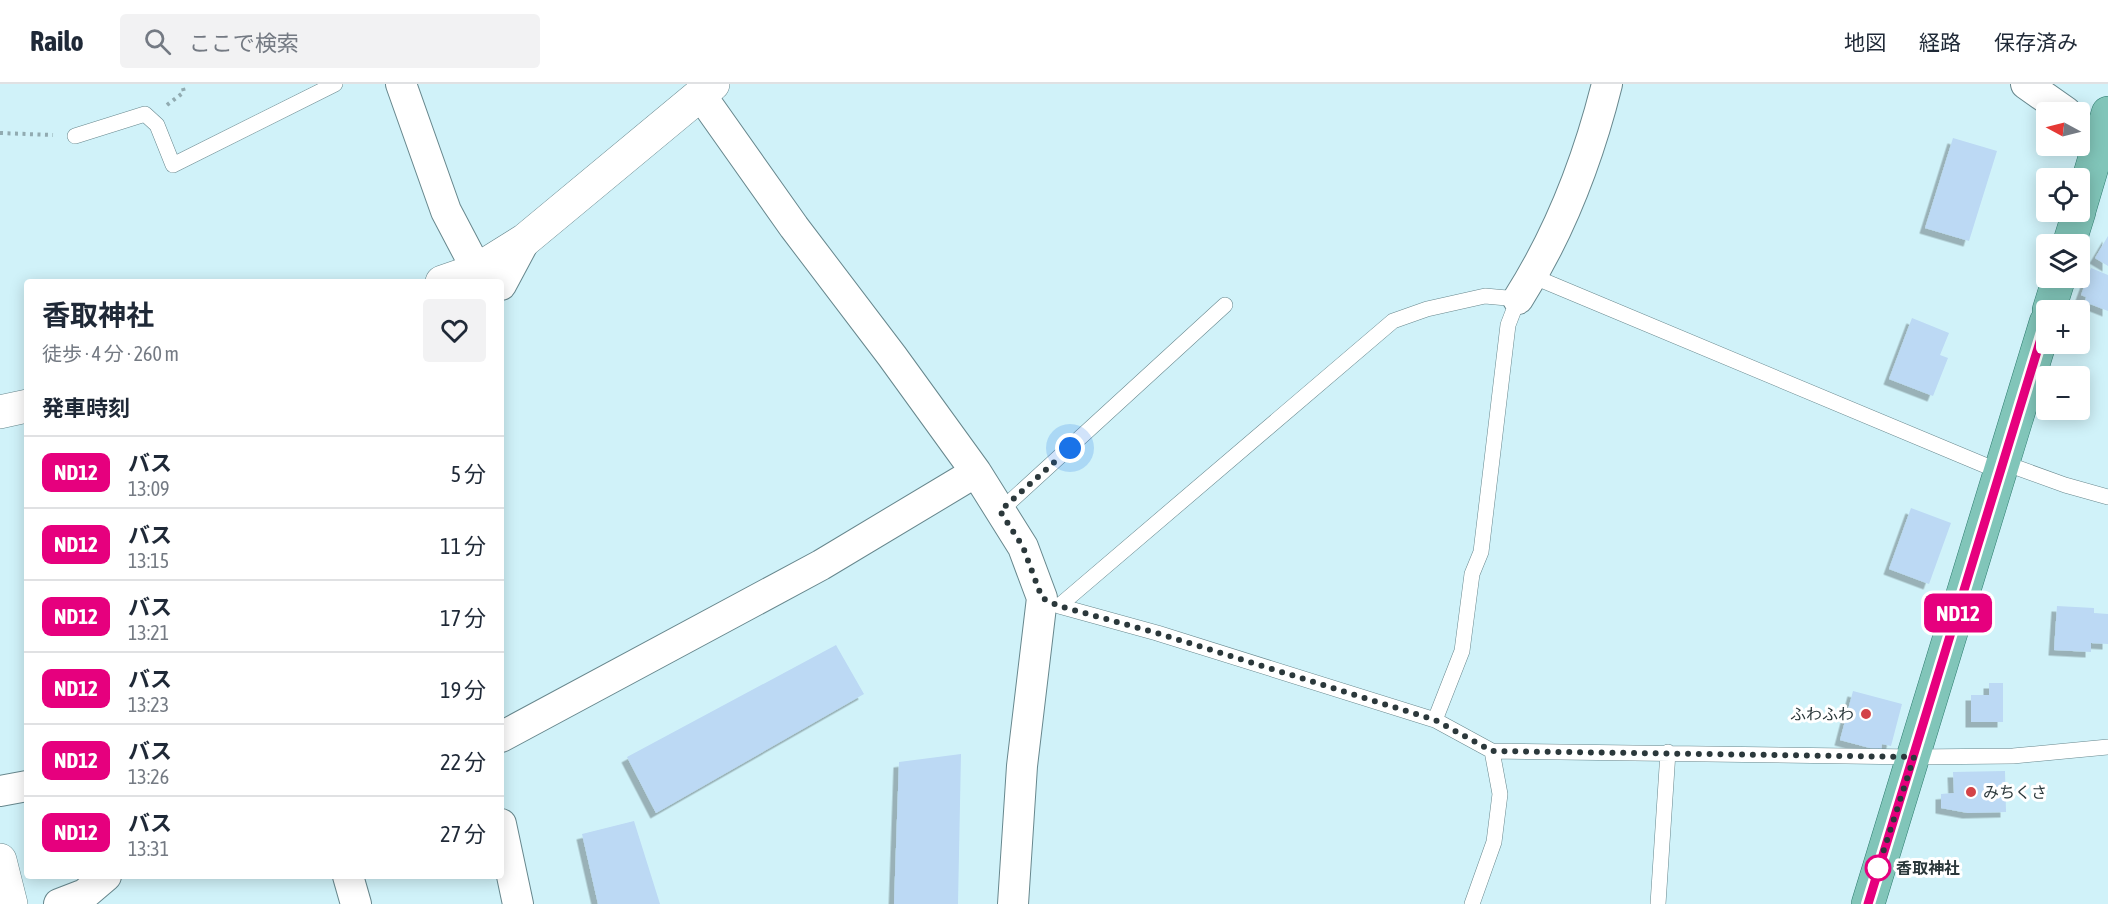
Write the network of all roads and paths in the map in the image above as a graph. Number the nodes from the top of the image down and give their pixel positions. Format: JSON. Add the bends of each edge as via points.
{"nodes":[{"id":1,"x":335,"y":84,"type":"edge"},
{"id":2,"x":401,"y":84,"type":"edge"},
{"id":3,"x":1607,"y":84,"type":"edge"},
{"id":4,"x":2026,"y":84,"type":"edge"},
{"id":5,"x":700,"y":90,"type":"edge"},
{"id":6,"x":2052,"y":102,"type":"edge"},
{"id":7,"x":2099,"y":130,"type":"edge"},
{"id":8,"x":0,"y":133,"type":"edge"},
{"id":9,"x":75,"y":136,"type":"joint"},
{"id":10,"x":2090,"y":168,"type":"edge"},
{"id":11,"x":489,"y":277,"type":"edge"},
{"id":12,"x":470,"y":279,"type":"edge"},
{"id":13,"x":1525,"y":288,"type":"junction"},
{"id":14,"x":1225,"y":305,"type":"dead end"},
{"id":15,"x":2037,"y":354,"type":"edge"},
{"id":16,"x":24,"y":407,"type":"edge"},
{"id":17,"x":0,"y":412,"type":"edge"},
{"id":18,"x":2003,"y":467,"type":"junction"},
{"id":19,"x":976,"y":472,"type":"junction"},
{"id":20,"x":2108,"y":497,"type":"edge"},
{"id":21,"x":1000,"y":511,"type":"junction"},
{"id":22,"x":1050,"y":602,"type":"junction"},
{"id":23,"x":1435,"y":720,"type":"junction"},
{"id":24,"x":504,"y":735,"type":"edge"},
{"id":25,"x":2108,"y":747,"type":"edge"},
{"id":26,"x":1492,"y":751,"type":"junction"},
{"id":27,"x":1668,"y":752,"type":"junction"},
{"id":28,"x":1914,"y":757,"type":"junction"},
{"id":29,"x":24,"y":787,"type":"edge"},
{"id":30,"x":0,"y":791,"type":"edge"},
{"id":31,"x":504,"y":838,"type":"edge"},
{"id":32,"x":0,"y":860,"type":"edge"},
{"id":33,"x":102,"y":879,"type":"edge"},
{"id":34,"x":349,"y":879,"type":"edge"},
{"id":35,"x":11,"y":904,"type":"edge"},
{"id":36,"x":59,"y":904,"type":"edge"},
{"id":37,"x":356,"y":904,"type":"edge"},
{"id":38,"x":518,"y":904,"type":"edge"},
{"id":39,"x":1013,"y":904,"type":"edge"},
{"id":40,"x":1472,"y":904,"type":"edge"},
{"id":41,"x":1658,"y":904,"type":"edge"},
{"id":42,"x":1868,"y":904,"type":"edge"}],
"edges":[{"from":1,"to":9,"type":"lane","via":[[173,165],[157,125],[145,114]]},
{"from":2,"to":11,"type":"street","via":[[446,212]]},
{"from":3,"to":13,"type":"street","via":[[1584,167]]},
{"from":4,"to":6,"type":"street"},
{"from":5,"to":11,"type":"street","via":[[525,240]]},
{"from":5,"to":19,"type":"street","via":[[794,227]]},
{"from":7,"to":10,"type":"main road"},
{"from":8,"to":9,"type":"path"},
{"from":11,"to":12,"type":"street"},
{"from":13,"to":18,"type":"lane"},
{"from":13,"to":22,"type":"lane","via":[[1427,309],[1393,321]]},
{"from":13,"to":23,"type":"lane","via":[[1508,326],[1481,552],[1472,574],[1462,651]]},
{"from":14,"to":21,"type":"lane"},
{"from":15,"to":18,"type":"main road"},
{"from":16,"to":17,"type":"street"},
{"from":18,"to":20,"type":"lane"},
{"from":18,"to":28,"type":"main road"},
{"from":19,"to":21,"type":"street"},
{"from":19,"to":24,"type":"street","via":[[821,565]]},
{"from":21,"to":22,"type":"street"},
{"from":22,"to":23,"type":"lane"},
{"from":22,"to":39,"type":"street","via":[[1022,766]]},
{"from":23,"to":26,"type":"lane"},
{"from":25,"to":28,"type":"lane","via":[[2013,756]]},
{"from":26,"to":27,"type":"lane"},
{"from":26,"to":40,"type":"lane","via":[[1500,794],[1494,842]]},
{"from":27,"to":28,"type":"lane"},
{"from":27,"to":41,"type":"lane"},
{"from":28,"to":42,"type":"main road"},
{"from":29,"to":30,"type":"street"},
{"from":31,"to":38,"type":"street"},
{"from":32,"to":35,"type":"street"},
{"from":33,"to":36,"type":"street","via":[[85,894]]},
{"from":34,"to":37,"type":"street"}]}
